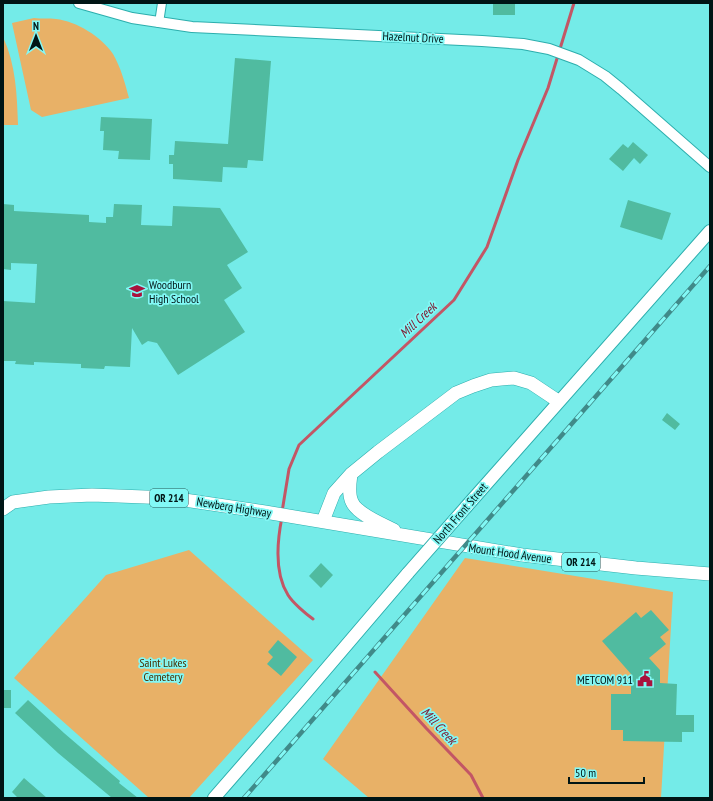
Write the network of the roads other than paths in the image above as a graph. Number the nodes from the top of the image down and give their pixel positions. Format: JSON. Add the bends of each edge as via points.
{"nodes":[{"id":1,"x":79,"y":3,"type":"edge"},
{"id":2,"x":162,"y":3,"type":"edge"},
{"id":3,"x":159,"y":23,"type":"junction"},
{"id":4,"x":710,"y":167,"type":"edge"},
{"id":5,"x":710,"y":231,"type":"edge"},
{"id":6,"x":558,"y":402,"type":"junction"},
{"id":7,"x":351,"y":474,"type":"junction"},
{"id":8,"x":6,"y":504,"type":"edge"},
{"id":9,"x":323,"y":521,"type":"junction"},
{"id":10,"x":406,"y":536,"type":"junction"},
{"id":11,"x":453,"y":544,"type":"joint"},
{"id":12,"x":710,"y":574,"type":"edge"},
{"id":13,"x":214,"y":798,"type":"edge"}],
"edges":[{"from":1,"to":3,"type":"street","name":"Hazelnut Drive"},
{"from":2,"to":3,"type":"street"},
{"from":3,"to":4,"type":"street","name":"Hazelnut Drive","via":[[218,29],[482,40],[549,49],[578,60],[605,76]]},
{"from":5,"to":6,"type":"main road","name":"North Front Street"},
{"from":6,"to":7,"type":"main road","via":[[520,379],[499,379],[473,386],[448,398]]},
{"from":6,"to":13,"type":"main road","name":"North Front Street","bridge":true},
{"from":7,"to":9,"type":"main road","via":[[334,493]]},
{"from":7,"to":10,"type":"main road","via":[[350,498],[356,508]]},
{"from":8,"to":9,"type":"main road","name":"Newberg Highway","number":"OR 214","via":[[49,497],[148,497]]},
{"from":9,"to":10,"type":"main road","name":"Newberg Highway","number":"OR 214"},
{"from":10,"to":11,"type":"main road","name":"Newberg Highway","number":"OR 214"},
{"from":11,"to":12,"type":"main road","name":"Mount Hood Avenue","number":"OR 214","via":[[542,558]]}]}
